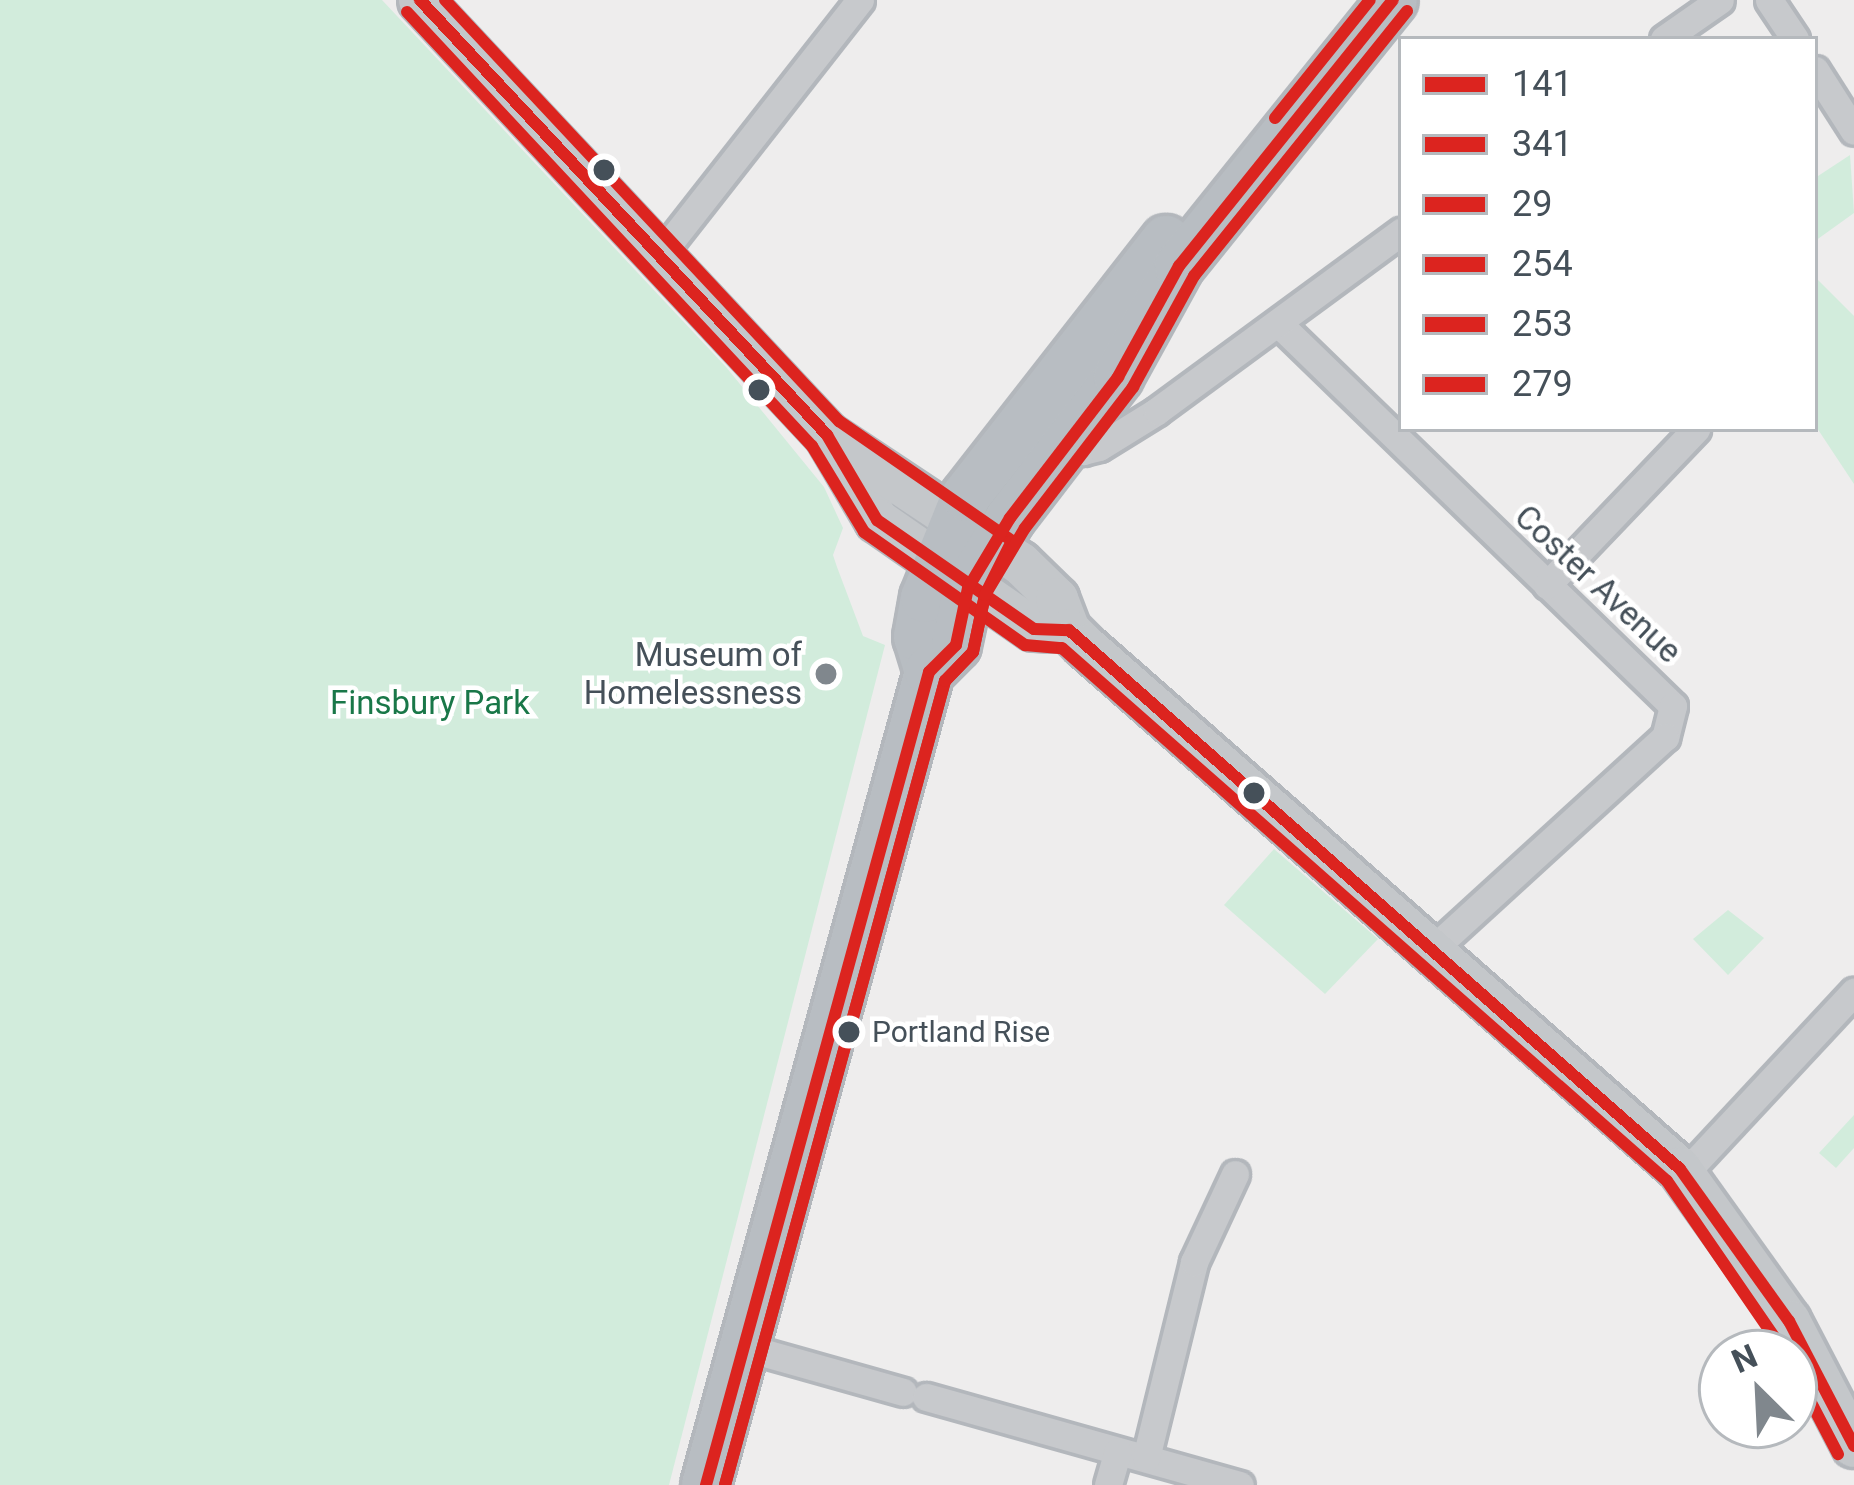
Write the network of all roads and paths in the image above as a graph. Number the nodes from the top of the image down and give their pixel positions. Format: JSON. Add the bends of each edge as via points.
{"nodes":[{"id":1,"x":420,"y":0,"type":"edge"},
{"id":2,"x":860,"y":0,"type":"edge"},
{"id":3,"x":1357,"y":0,"type":"edge"},
{"id":4,"x":1393,"y":0,"type":"edge"},
{"id":5,"x":1720,"y":0,"type":"edge"},
{"id":6,"x":1769,"y":0,"type":"edge"},
{"id":7,"x":1668,"y":36,"type":"edge"},
{"id":8,"x":1793,"y":36,"type":"edge"},
{"id":9,"x":1818,"y":75,"type":"edge"},
{"id":10,"x":1854,"y":130,"type":"edge"},
{"id":11,"x":1398,"y":234,"type":"edge"},
{"id":12,"x":660,"y":254,"type":"junction"},
{"id":13,"x":1278,"y":323,"type":"junction"},
{"id":14,"x":1693,"y":432,"type":"edge"},
{"id":15,"x":827,"y":435,"type":"junction"},
{"id":16,"x":1068,"y":440,"type":"junction"},
{"id":17,"x":975,"y":532,"type":"junction"},
{"id":18,"x":952,"y":577,"type":"junction"},
{"id":19,"x":1547,"y":585,"type":"junction"},
{"id":20,"x":1069,"y":631,"type":"junction"},
{"id":21,"x":1434,"y":948,"type":"junction"},
{"id":22,"x":1854,"y":992,"type":"edge"},
{"id":23,"x":1684,"y":1173,"type":"junction"},
{"id":24,"x":1234,"y":1174,"type":"dead end"},
{"id":25,"x":743,"y":1347,"type":"junction"},
{"id":26,"x":1854,"y":1446,"type":"edge"},
{"id":27,"x":1132,"y":1455,"type":"junction"},
{"id":28,"x":706,"y":1485,"type":"edge"},
{"id":29,"x":1108,"y":1485,"type":"edge"},
{"id":30,"x":1240,"y":1485,"type":"edge"}],
"edges":[{"from":1,"to":12,"type":"main road"},
{"from":2,"to":12,"type":"street"},
{"from":3,"to":17,"type":"highway","via":[[966,496]]},
{"from":4,"to":16,"type":"highway","via":[[1180,266],[1118,377]]},
{"from":5,"to":7,"type":"street"},
{"from":6,"to":8,"type":"street"},
{"from":9,"to":10,"type":"street"},
{"from":11,"to":13,"type":"street"},
{"from":12,"to":15,"type":"main road"},
{"from":13,"to":16,"type":"street","via":[[1099,447],[1083,451]]},
{"from":13,"to":19,"type":"street","name":"Coster Avenue"},
{"from":14,"to":19,"type":"street"},
{"from":15,"to":17,"type":"main road"},
{"from":15,"to":18,"type":"main road","via":[[877,520]]},
{"from":16,"to":17,"type":"highway"},
{"from":17,"to":18,"type":"highway"},
{"from":17,"to":20,"type":"main road","via":[[1057,599]]},
{"from":18,"to":20,"type":"main road","via":[[1034,629]]},
{"from":18,"to":25,"type":"highway","via":[[918,637],[929,672]]},
{"from":19,"to":21,"type":"street","name":"Coster Avenue","via":[[1673,706],[1666,737]]},
{"from":20,"to":21,"type":"main road"},
{"from":21,"to":23,"type":"main road"},
{"from":22,"to":23,"type":"street"},
{"from":23,"to":26,"type":"main road","via":[[1798,1334]]},
{"from":24,"to":27,"type":"street","via":[[1194,1262]]},
{"from":25,"to":27,"type":"street"},
{"from":25,"to":28,"type":"highway"},
{"from":27,"to":29,"type":"street"},
{"from":27,"to":30,"type":"street"}]}
